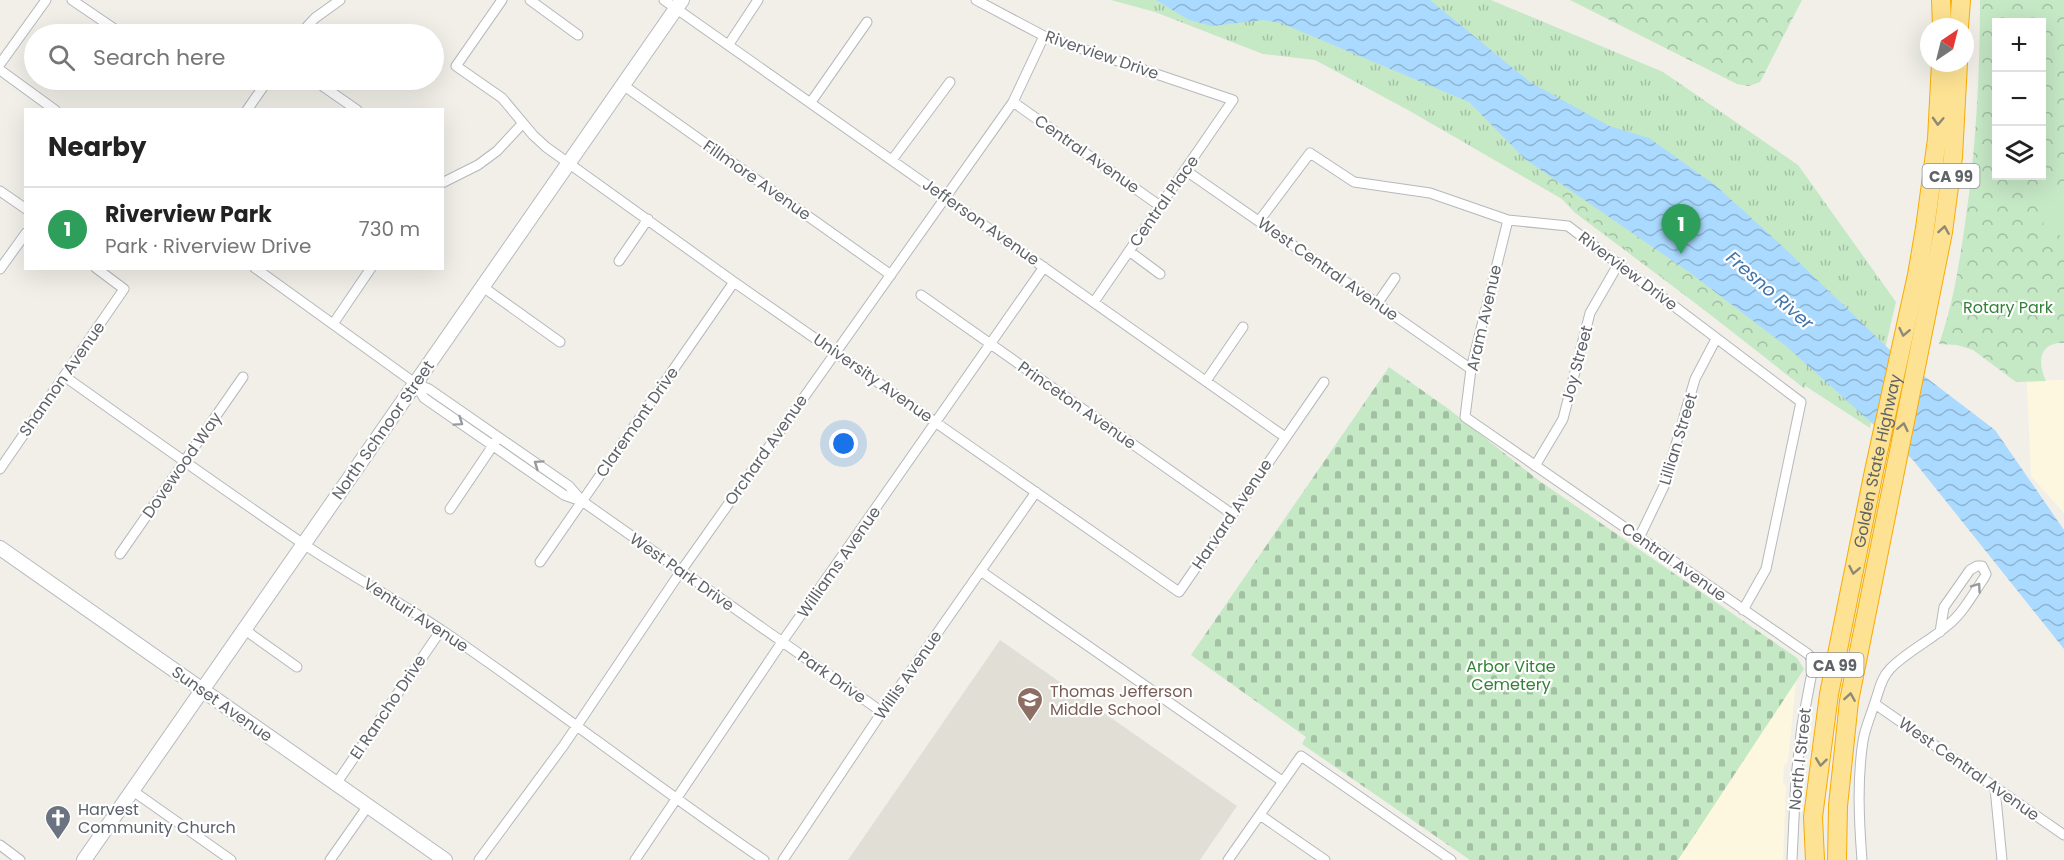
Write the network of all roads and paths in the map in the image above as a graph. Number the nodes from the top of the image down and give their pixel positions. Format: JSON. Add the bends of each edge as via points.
{"nodes":[{"id":1,"x":46,"y":0,"type":"edge"},
{"id":2,"x":72,"y":0,"type":"edge"},
{"id":3,"x":340,"y":0,"type":"edge"},
{"id":4,"x":502,"y":0,"type":"edge"},
{"id":5,"x":530,"y":0,"type":"edge"},
{"id":6,"x":663,"y":0,"type":"edge"},
{"id":7,"x":758,"y":0,"type":"edge"},
{"id":8,"x":976,"y":0,"type":"edge"},
{"id":9,"x":1941,"y":0,"type":"edge"},
{"id":10,"x":1959,"y":0,"type":"edge"},
{"id":11,"x":679,"y":4,"type":"edge"},
{"id":12,"x":1942,"y":18,"type":"edge"},
{"id":13,"x":1959,"y":18,"type":"edge"},
{"id":14,"x":867,"y":22,"type":"dead end"},
{"id":15,"x":29,"y":24,"type":"edge"},
{"id":16,"x":107,"y":24,"type":"edge"},
{"id":17,"x":309,"y":24,"type":"edge"},
{"id":18,"x":24,"y":31,"type":"edge"},
{"id":19,"x":578,"y":34,"type":"dead end"},
{"id":20,"x":1044,"y":36,"type":"junction"},
{"id":21,"x":729,"y":44,"type":"junction"},
{"id":22,"x":0,"y":64,"type":"edge"},
{"id":23,"x":0,"y":70,"type":"edge"},
{"id":24,"x":1940,"y":72,"type":"edge"},
{"id":25,"x":1958,"y":72,"type":"edge"},
{"id":26,"x":950,"y":82,"type":"dead end"},
{"id":27,"x":622,"y":85,"type":"junction"},
{"id":28,"x":24,"y":87,"type":"edge"},
{"id":29,"x":28,"y":90,"type":"edge"},
{"id":30,"x":261,"y":90,"type":"edge"},
{"id":31,"x":328,"y":90,"type":"edge"},
{"id":32,"x":1233,"y":100,"type":"joint"},
{"id":33,"x":811,"y":102,"type":"junction"},
{"id":34,"x":1013,"y":102,"type":"junction"},
{"id":35,"x":52,"y":108,"type":"edge"},
{"id":36,"x":248,"y":108,"type":"edge"},
{"id":37,"x":354,"y":108,"type":"edge"},
{"id":38,"x":523,"y":123,"type":"junction"},
{"id":39,"x":892,"y":159,"type":"junction"},
{"id":40,"x":569,"y":163,"type":"junction"},
{"id":41,"x":1185,"y":170,"type":"junction"},
{"id":42,"x":444,"y":182,"type":"edge"},
{"id":43,"x":0,"y":191,"type":"edge"},
{"id":44,"x":946,"y":197,"type":"junction"},
{"id":45,"x":1160,"y":206,"type":"junction"},
{"id":46,"x":24,"y":208,"type":"edge"},
{"id":47,"x":648,"y":219,"type":"junction"},
{"id":48,"x":1508,"y":220,"type":"junction"},
{"id":49,"x":1259,"y":221,"type":"junction"},
{"id":50,"x":24,"y":236,"type":"edge"},
{"id":51,"x":1129,"y":251,"type":"junction"},
{"id":52,"x":619,"y":261,"type":"dead end"},
{"id":53,"x":1619,"y":263,"type":"junction"},
{"id":54,"x":1044,"y":267,"type":"junction"},
{"id":55,"x":0,"y":269,"type":"edge"},
{"id":56,"x":99,"y":270,"type":"edge"},
{"id":57,"x":258,"y":270,"type":"edge"},
{"id":58,"x":370,"y":270,"type":"edge"},
{"id":59,"x":1160,"y":274,"type":"dead end"},
{"id":60,"x":891,"y":275,"type":"junction"},
{"id":61,"x":1395,"y":278,"type":"dead end"},
{"id":62,"x":734,"y":282,"type":"junction"},
{"id":63,"x":483,"y":287,"type":"junction"},
{"id":64,"x":921,"y":296,"type":"dead end"},
{"id":65,"x":1094,"y":302,"type":"junction"},
{"id":66,"x":1377,"y":304,"type":"junction"},
{"id":67,"x":333,"y":324,"type":"junction"},
{"id":68,"x":1243,"y":327,"type":"dead end"},
{"id":69,"x":1716,"y":339,"type":"junction"},
{"id":70,"x":560,"y":342,"type":"dead end"},
{"id":71,"x":991,"y":344,"type":"junction"},
{"id":72,"x":835,"y":352,"type":"junction"},
{"id":73,"x":1471,"y":369,"type":"junction"},
{"id":74,"x":64,"y":376,"type":"junction"},
{"id":75,"x":243,"y":377,"type":"dead end"},
{"id":76,"x":1206,"y":381,"type":"junction"},
{"id":77,"x":1324,"y":382,"type":"dead end"},
{"id":78,"x":416,"y":384,"type":"junction"},
{"id":79,"x":937,"y":423,"type":"junction"},
{"id":80,"x":1285,"y":436,"type":"junction"},
{"id":81,"x":499,"y":437,"type":"junction"},
{"id":82,"x":493,"y":446,"type":"junction"},
{"id":83,"x":184,"y":461,"type":"junction"},
{"id":84,"x":1535,"y":466,"type":"junction"},
{"id":85,"x":0,"y":469,"type":"edge"},
{"id":86,"x":1036,"y":492,"type":"junction"},
{"id":87,"x":582,"y":501,"type":"junction"},
{"id":88,"x":450,"y":509,"type":"dead end"},
{"id":89,"x":1232,"y":514,"type":"junction"},
{"id":90,"x":1639,"y":538,"type":"junction"},
{"id":91,"x":304,"y":544,"type":"junction"},
{"id":92,"x":0,"y":548,"type":"edge"},
{"id":93,"x":120,"y":554,"type":"dead end"},
{"id":94,"x":540,"y":562,"type":"dead end"},
{"id":95,"x":681,"y":571,"type":"junction"},
{"id":96,"x":982,"y":573,"type":"junction"},
{"id":97,"x":1179,"y":592,"type":"joint"},
{"id":98,"x":1743,"y":610,"type":"junction"},
{"id":99,"x":245,"y":630,"type":"junction"},
{"id":100,"x":441,"y":630,"type":"junction"},
{"id":101,"x":1940,"y":632,"type":"junction"},
{"id":102,"x":782,"y":642,"type":"junction"},
{"id":103,"x":1812,"y":659,"type":"joint"},
{"id":104,"x":297,"y":667,"type":"dead end"},
{"id":105,"x":203,"y":691,"type":"junction"},
{"id":106,"x":1875,"y":704,"type":"junction"},
{"id":107,"x":882,"y":712,"type":"junction"},
{"id":108,"x":577,"y":726,"type":"junction"},
{"id":109,"x":1282,"y":781,"type":"junction"},
{"id":110,"x":336,"y":784,"type":"junction"},
{"id":111,"x":1995,"y":788,"type":"junction"},
{"id":112,"x":133,"y":791,"type":"junction"},
{"id":113,"x":677,"y":800,"type":"junction"},
{"id":114,"x":368,"y":806,"type":"junction"},
{"id":115,"x":1260,"y":814,"type":"junction"},
{"id":116,"x":2064,"y":835,"type":"edge"},
{"id":117,"x":0,"y":845,"type":"edge"},
{"id":118,"x":20,"y":860,"type":"edge"},
{"id":119,"x":84,"y":860,"type":"edge"},
{"id":120,"x":231,"y":860,"type":"edge"},
{"id":121,"x":330,"y":860,"type":"edge"},
{"id":122,"x":445,"y":860,"type":"edge"},
{"id":123,"x":479,"y":860,"type":"edge"},
{"id":124,"x":636,"y":860,"type":"edge"},
{"id":125,"x":764,"y":860,"type":"edge"},
{"id":126,"x":783,"y":860,"type":"edge"},
{"id":127,"x":1228,"y":860,"type":"edge"},
{"id":128,"x":1325,"y":860,"type":"edge"},
{"id":129,"x":1451,"y":860,"type":"edge"},
{"id":130,"x":1792,"y":860,"type":"edge"},
{"id":131,"x":1815,"y":860,"type":"edge"},
{"id":132,"x":1837,"y":860,"type":"edge"},
{"id":133,"x":1862,"y":860,"type":"edge"},
{"id":134,"x":2002,"y":860,"type":"edge"}],
"edges":[{"from":1,"to":15,"type":"street"},
{"from":2,"to":16,"type":"street"},
{"from":3,"to":17,"type":"street"},
{"from":4,"to":38,"type":"street","name":"University Avenue","via":[[456,66],[502,98]]},
{"from":5,"to":19,"type":"street"},
{"from":6,"to":11,"type":"street"},
{"from":7,"to":21,"type":"street"},
{"from":8,"to":20,"type":"street","name":"Riverview Drive"},
{"from":9,"to":12,"type":"highway"},
{"from":10,"to":13,"type":"highway"},
{"from":11,"to":21,"type":"street","name":"Jefferson Avenue"},
{"from":11,"to":27,"type":"street","name":"North Schnoor Street"},
{"from":14,"to":33,"type":"street"},
{"from":18,"to":22,"type":"street"},
{"from":20,"to":32,"type":"street","name":"Riverview Drive"},
{"from":20,"to":34,"type":"street","name":"Orchard Avenue"},
{"from":21,"to":33,"type":"street","name":"Jefferson Avenue"},
{"from":23,"to":28,"type":"street"},
{"from":24,"to":131,"type":"highway","name":"Golden State Highway","number":"CA 99","one_way":true,"via":[[1935,162],[1917,275],[1829,694],[1813,817]]},
{"from":132,"to":25,"type":"highway","name":"Golden State Highway","number":"CA 99","one_way":true,"via":[[1838,806],[1849,701],[1944,232]]},
{"from":26,"to":39,"type":"street"},
{"from":27,"to":40,"type":"street","name":"North Schnoor Street"},
{"from":27,"to":60,"type":"street","name":"Fillmore Avenue"},
{"from":29,"to":35,"type":"street"},
{"from":30,"to":36,"type":"street"},
{"from":31,"to":37,"type":"street"},
{"from":32,"to":41,"type":"street","name":"Central Place"},
{"from":33,"to":39,"type":"street","name":"Jefferson Avenue"},
{"from":34,"to":44,"type":"street","name":"Orchard Avenue"},
{"from":34,"to":45,"type":"street","name":"Central Avenue"},
{"from":38,"to":40,"type":"street","name":"University Avenue","via":[[546,147]]},
{"from":38,"to":42,"type":"street","via":[[497,151]]},
{"from":39,"to":44,"type":"street","name":"Jefferson Avenue"},
{"from":40,"to":47,"type":"street","name":"University Avenue"},
{"from":40,"to":63,"type":"street","name":"North Schnoor Street"},
{"from":41,"to":45,"type":"street","name":"Central Place"},
{"from":41,"to":49,"type":"street","name":"West Central Avenue"},
{"from":43,"to":46,"type":"street"},
{"from":44,"to":54,"type":"street","name":"Jefferson Avenue"},
{"from":44,"to":60,"type":"street","name":"Orchard Avenue"},
{"from":45,"to":51,"type":"street","name":"Central Place"},
{"from":47,"to":52,"type":"street"},
{"from":47,"to":62,"type":"street","name":"University Avenue"},
{"from":48,"to":49,"type":"street","name":"Riverview Drive","via":[[1430,193],[1354,182],[1310,153]]},
{"from":48,"to":53,"type":"street","name":"Riverview Drive","via":[[1568,226]]},
{"from":48,"to":73,"type":"street","name":"Aram Avenue"},
{"from":49,"to":66,"type":"street","name":"West Central Avenue"},
{"from":50,"to":55,"type":"street"},
{"from":51,"to":59,"type":"street"},
{"from":51,"to":65,"type":"street","name":"Central Place"},
{"from":53,"to":69,"type":"street","name":"Riverview Drive"},
{"from":53,"to":84,"type":"street","name":"Joy Street","via":[[1590,313],[1563,419]]},
{"from":54,"to":65,"type":"street","name":"Jefferson Avenue"},
{"from":54,"to":71,"type":"street","name":"Williams Avenue"},
{"from":56,"to":74,"type":"street","name":"Shannon Avenue","via":[[124,289]]},
{"from":57,"to":67,"type":"street","name":"West Park Drive"},
{"from":58,"to":67,"type":"street"},
{"from":60,"to":72,"type":"street","name":"Orchard Avenue"},
{"from":61,"to":66,"type":"street"},
{"from":62,"to":72,"type":"street","name":"University Avenue"},
{"from":62,"to":87,"type":"street","name":"Claremont Drive"},
{"from":63,"to":70,"type":"street"},
{"from":63,"to":78,"type":"street","name":"North Schnoor Street"},
{"from":64,"to":71,"type":"street","name":"Princeton Avenue"},
{"from":65,"to":76,"type":"street","name":"Jefferson Avenue"},
{"from":66,"to":73,"type":"street","name":"West Central Avenue"},
{"from":67,"to":78,"type":"street","name":"West Park Drive"},
{"from":68,"to":76,"type":"street"},
{"from":69,"to":90,"type":"street","name":"Lillian Street","via":[[1695,379],[1665,486]]},
{"from":69,"to":98,"type":"street","name":"Riverview Drive","via":[[1801,402],[1766,569]]},
{"from":71,"to":79,"type":"street","name":"Williams Avenue"},
{"from":71,"to":89,"type":"street","name":"Princeton Avenue"},
{"from":72,"to":79,"type":"street","name":"University Avenue"},
{"from":72,"to":95,"type":"street","name":"Orchard Avenue"},
{"from":73,"to":84,"type":"street","name":"Aram Avenue","via":[[1465,417]]},
{"from":74,"to":83,"type":"street","name":"Venturi Avenue"},
{"from":74,"to":85,"type":"street","name":"Shannon Avenue"},
{"from":75,"to":83,"type":"street","name":"Dovewood Way"},
{"from":76,"to":80,"type":"street","name":"Jefferson Avenue"},
{"from":77,"to":80,"type":"street","name":"Harvard Avenue"},
{"from":78,"to":81,"type":"street","name":"West Park Drive"},
{"from":78,"to":82,"type":"street","name":"West Park Drive","one_way":true,"via":[[424,398]]},
{"from":78,"to":91,"type":"street","name":"North Schnoor Street"},
{"from":79,"to":86,"type":"street","name":"University Avenue"},
{"from":79,"to":102,"type":"street","name":"Williams Avenue"},
{"from":80,"to":89,"type":"street","name":"Harvard Avenue"},
{"from":81,"to":82,"type":"street"},
{"from":87,"to":81,"type":"street","name":"West Park Drive","one_way":true,"via":[[569,486]]},
{"from":82,"to":87,"type":"street","name":"West Park Drive","via":[[564,495]]},
{"from":82,"to":88,"type":"street"},
{"from":83,"to":91,"type":"street","name":"Venturi Avenue"},
{"from":83,"to":93,"type":"street","name":"Dovewood Way"},
{"from":84,"to":90,"type":"street","name":"Central Avenue"},
{"from":86,"to":96,"type":"street","name":"Willis Avenue"},
{"from":86,"to":97,"type":"street","name":"University Avenue"},
{"from":87,"to":94,"type":"street","name":"Claremont Drive"},
{"from":87,"to":95,"type":"street","name":"West Park Drive"},
{"from":89,"to":97,"type":"street","name":"Harvard Avenue"},
{"from":90,"to":98,"type":"street","name":"Central Avenue"},
{"from":91,"to":99,"type":"street","name":"North Schnoor Street"},
{"from":91,"to":100,"type":"street","name":"Venturi Avenue"},
{"from":92,"to":105,"type":"street","name":"Sunset Avenue"},
{"from":95,"to":102,"type":"street","name":"West Park Drive"},
{"from":95,"to":108,"type":"street","name":"Orchard Avenue"},
{"from":96,"to":107,"type":"street","name":"Willis Avenue"},
{"from":96,"to":109,"type":"street"},
{"from":98,"to":103,"type":"street","name":"Central Avenue"},
{"from":99,"to":104,"type":"street"},
{"from":99,"to":105,"type":"street","name":"North Schnoor Street"},
{"from":100,"to":108,"type":"street","name":"Venturi Avenue"},
{"from":100,"to":110,"type":"street","name":"El Rancho Drive"},
{"from":101,"to":101,"type":"street","one_way":true,"via":[[1984,578],[1982,566],[1970,570],[1944,607]]},
{"from":101,"to":106,"type":"street","via":[[1887,671]]},
{"from":102,"to":107,"type":"street","name":"Park Drive"},
{"from":102,"to":113,"type":"street","name":"Williams Avenue"},
{"from":103,"to":130,"type":"street","name":"North I Street","via":[[1802,725]]},
{"from":105,"to":110,"type":"street","name":"Sunset Avenue"},
{"from":105,"to":112,"type":"street","name":"North Schnoor Street"},
{"from":106,"to":111,"type":"street","name":"West Central Avenue"},
{"from":106,"to":133,"type":"street","via":[[1863,741],[1860,771]]},
{"from":107,"to":126,"type":"street","name":"Willis Avenue"},
{"from":108,"to":113,"type":"street","name":"Venturi Avenue"},
{"from":108,"to":123,"type":"street","name":"Orchard Avenue"},
{"from":109,"to":115,"type":"street"},
{"from":109,"to":129,"type":"street","via":[[1301,756]]},
{"from":110,"to":114,"type":"street","name":"Sunset Avenue"},
{"from":111,"to":116,"type":"street","name":"West Central Avenue"},
{"from":111,"to":134,"type":"street"},
{"from":112,"to":119,"type":"street","name":"North Schnoor Street"},
{"from":112,"to":120,"type":"street"},
{"from":113,"to":124,"type":"street","name":"Williams Avenue"},
{"from":113,"to":125,"type":"street","name":"Venturi Avenue"},
{"from":114,"to":121,"type":"street"},
{"from":114,"to":122,"type":"street","name":"Sunset Avenue"},
{"from":115,"to":127,"type":"street"},
{"from":115,"to":128,"type":"street"},
{"from":117,"to":118,"type":"street"}]}
